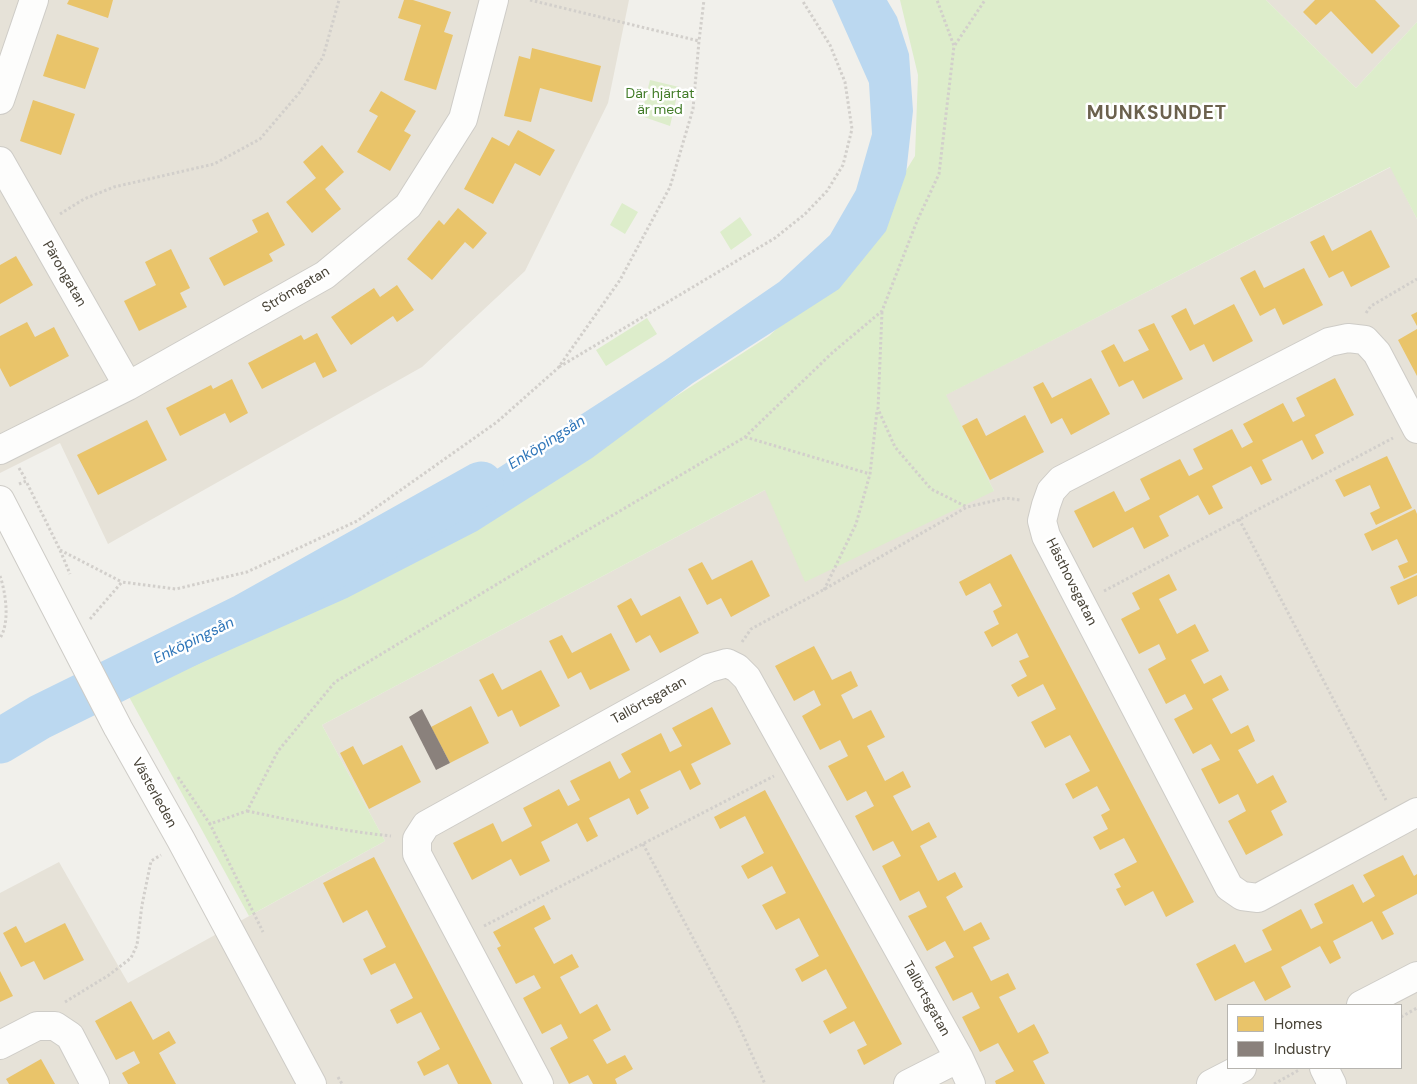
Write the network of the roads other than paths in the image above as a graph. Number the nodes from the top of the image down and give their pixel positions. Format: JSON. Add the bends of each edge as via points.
{"nodes":[{"id":1,"x":34,"y":0,"type":"edge"},
{"id":2,"x":494,"y":0,"type":"edge"},
{"id":3,"x":0,"y":100,"type":"edge"},
{"id":4,"x":0,"y":161,"type":"edge"},
{"id":5,"x":128,"y":386,"type":"junction"},
{"id":6,"x":1416,"y":428,"type":"edge"},
{"id":7,"x":0,"y":450,"type":"edge"},
{"id":8,"x":0,"y":500,"type":"edge"},
{"id":9,"x":1407,"y":817,"type":"edge"},
{"id":10,"x":1417,"y":976,"type":"edge"},
{"id":11,"x":1363,"y":1004,"type":"edge"},
{"id":12,"x":0,"y":1045,"type":"edge"},
{"id":13,"x":959,"y":1058,"type":"junction"},
{"id":14,"x":1240,"y":1069,"type":"edge"},
{"id":15,"x":1324,"y":1069,"type":"edge"},
{"id":16,"x":95,"y":1084,"type":"edge"},
{"id":17,"x":312,"y":1084,"type":"edge"},
{"id":18,"x":539,"y":1084,"type":"edge"},
{"id":19,"x":908,"y":1084,"type":"edge"},
{"id":20,"x":971,"y":1084,"type":"edge"},
{"id":21,"x":1211,"y":1084,"type":"edge"},
{"id":22,"x":1332,"y":1084,"type":"edge"}],
"edges":[{"from":1,"to":3,"type":"street"},
{"from":2,"to":5,"type":"street","name":"Strömgatan","via":[[463,119],[408,206],[325,275]]},
{"from":4,"to":5,"type":"street","name":"Pärongatan"},
{"from":5,"to":7,"type":"street","name":"Strömgatan"},
{"from":6,"to":9,"type":"street","name":"Hästhovsgatan","via":[[1377,353],[1365,340],[1348,338],[1329,342],[1061,480],[1051,491],[1042,521],[1046,536],[1229,887],[1242,896],[1258,898]]},
{"from":8,"to":17,"type":"street","name":"Västerleden","via":[[80,628],[118,728]]},
{"from":10,"to":11,"type":"street"},
{"from":12,"to":16,"type":"street","via":[[37,1026],[55,1026],[70,1036]]},
{"from":13,"to":18,"type":"street","name":"Tallörtsgatan","via":[[747,678],[727,663],[709,668],[426,825],[417,839],[416,854]]},
{"from":13,"to":19,"type":"street"},
{"from":13,"to":20,"type":"street","name":"Tallörtsgatan"},
{"from":14,"to":21,"type":"street"},
{"from":15,"to":22,"type":"street"}]}
